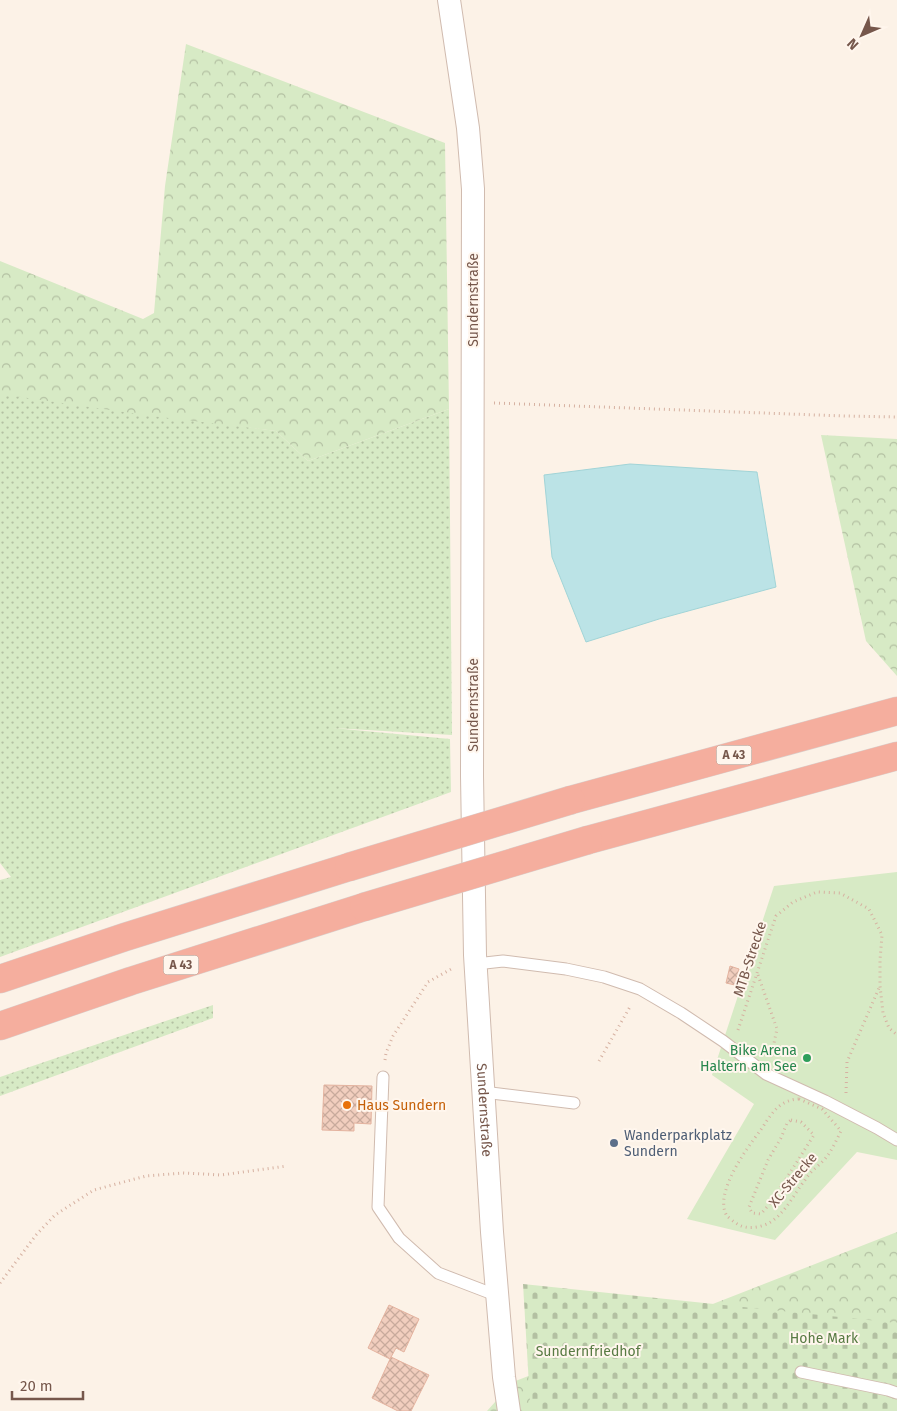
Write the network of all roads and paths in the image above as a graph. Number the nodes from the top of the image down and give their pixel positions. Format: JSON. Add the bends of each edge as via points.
{"nodes":[{"id":1,"x":449,"y":0,"type":"edge"},
{"id":2,"x":473,"y":402,"type":"junction"},
{"id":3,"x":897,"y":417,"type":"edge"},
{"id":4,"x":897,"y":710,"type":"edge"},
{"id":5,"x":897,"y":756,"type":"edge"},
{"id":6,"x":476,"y":959,"type":"junction"},
{"id":7,"x":758,"y":974,"type":"junction"},
{"id":8,"x":0,"y":979,"type":"edge"},
{"id":9,"x":880,"y":986,"type":"junction"},
{"id":10,"x":640,"y":989,"type":"junction"},
{"id":11,"x":0,"y":1026,"type":"edge"},
{"id":12,"x":897,"y":1035,"type":"edge"},
{"id":13,"x":736,"y":1036,"type":"dead end"},
{"id":14,"x":599,"y":1061,"type":"dead end"},
{"id":15,"x":766,"y":1074,"type":"junction"},
{"id":16,"x":383,"y":1077,"type":"joint"},
{"id":17,"x":483,"y":1092,"type":"junction"},
{"id":18,"x":846,"y":1097,"type":"dead end"},
{"id":19,"x":799,"y":1099,"type":"joint"},
{"id":20,"x":574,"y":1103,"type":"dead end"},
{"id":21,"x":787,"y":1123,"type":"joint"},
{"id":22,"x":897,"y":1140,"type":"edge"},
{"id":23,"x":287,"y":1166,"type":"dead end"},
{"id":24,"x":0,"y":1283,"type":"edge"},
{"id":25,"x":498,"y":1296,"type":"junction"},
{"id":26,"x":801,"y":1372,"type":"dead end"},
{"id":27,"x":897,"y":1393,"type":"edge"},
{"id":28,"x":509,"y":1411,"type":"edge"}],
"edges":[{"from":1,"to":2,"type":"street","name":"Sundernstraße","via":[[468,128],[473,189]]},
{"from":2,"to":3,"type":"path"},
{"from":2,"to":6,"type":"street","name":"Sundernstraße","via":[[472,776]]},
{"from":4,"to":8,"type":"highway","number":"A 43","bridge":true,"via":[[571,800],[349,866]]},
{"from":5,"to":11,"type":"highway","number":"A 43","bridge":true,"via":[[588,840],[364,907]]},
{"from":6,"to":10,"type":"lane","via":[[566,969]]},
{"from":6,"to":16,"type":"path","via":[[428,982],[393,1036],[386,1053]]},
{"from":6,"to":17,"type":"street","name":"Sundernstraße"},
{"from":7,"to":9,"type":"path","name":"MTB-Strecke","via":[[776,916],[793,902],[817,892],[840,893],[869,909],[882,935]]},
{"from":7,"to":13,"type":"path","name":"MTB-Strecke"},
{"from":7,"to":15,"type":"path","via":[[777,1028]]},
{"from":9,"to":12,"type":"path","name":"MTB-Strecke","via":[[883,1013],[889,1028]]},
{"from":9,"to":18,"type":"path","via":[[847,1062]]},
{"from":10,"to":14,"type":"path"},
{"from":10,"to":15,"type":"lane","via":[[723,1041]]},
{"from":15,"to":22,"type":"lane"},
{"from":16,"to":25,"type":"lane","via":[[378,1207],[399,1238],[438,1274]]},
{"from":17,"to":20,"type":"lane"},
{"from":17,"to":25,"type":"street","name":"Sundernstraße"},
{"from":19,"to":19,"type":"path","name":"XC-Strecke","via":[[822,1109],[841,1131],[828,1156],[806,1178],[778,1216],[754,1228],[738,1225],[727,1216],[724,1198],[737,1163],[773,1111],[790,1100]]},
{"from":21,"to":21,"type":"path","name":"XC-Strecke","via":[[754,1193],[750,1207],[752,1213],[760,1214],[772,1201],[814,1135],[801,1122],[791,1120]]},
{"from":23,"to":24,"type":"path","via":[[221,1175],[183,1173],[146,1176],[94,1190],[55,1215]]},
{"from":25,"to":28,"type":"street","name":"Sundernstraße"},
{"from":26,"to":27,"type":"lane"}]}
